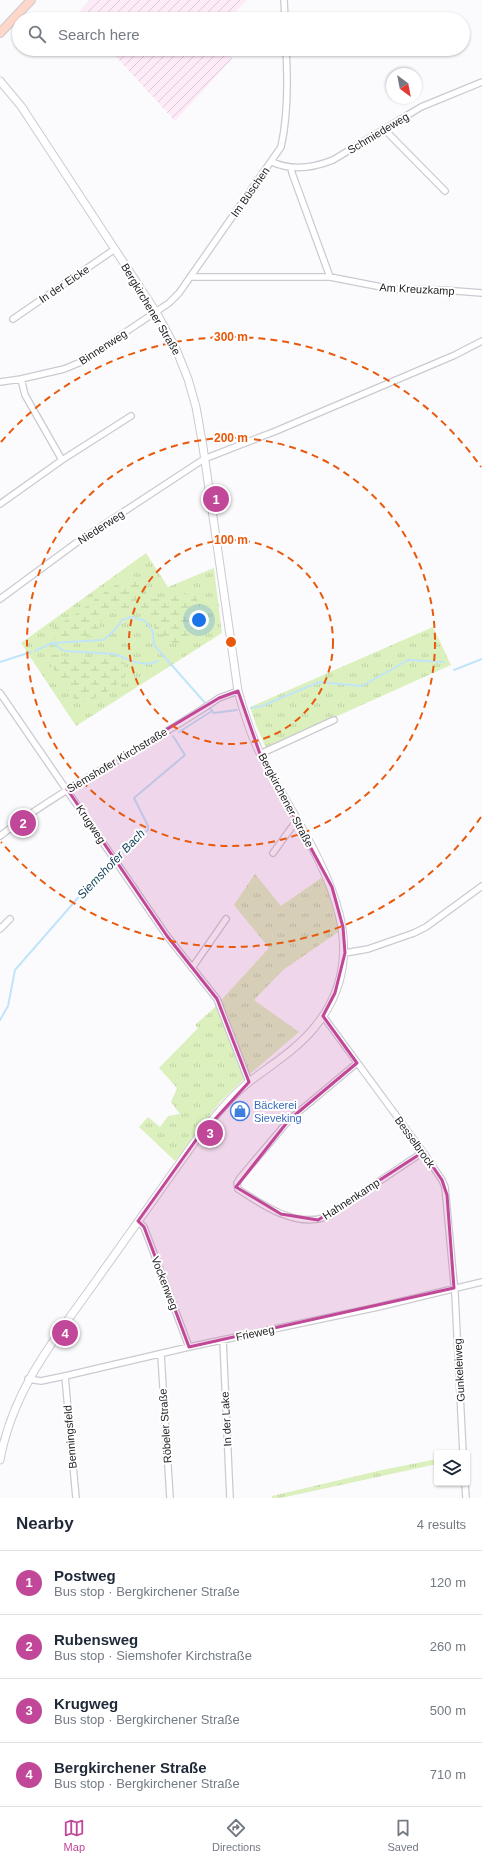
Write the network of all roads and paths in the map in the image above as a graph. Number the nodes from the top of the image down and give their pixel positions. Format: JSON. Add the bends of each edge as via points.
{"nodes":[{"id":1,"x":31,"y":0,"type":"edge"},
{"id":2,"x":284,"y":0,"type":"edge"},
{"id":3,"x":20,"y":12,"type":"edge"},
{"id":4,"x":285,"y":12,"type":"edge"},
{"id":5,"x":12,"y":20,"type":"edge"},
{"id":6,"x":0,"y":33,"type":"edge"},
{"id":7,"x":286,"y":56,"type":"edge"},
{"id":8,"x":0,"y":81,"type":"edge"},
{"id":9,"x":482,"y":82,"type":"edge"},
{"id":10,"x":385,"y":130,"type":"junction"},
{"id":11,"x":272,"y":162,"type":"junction"},
{"id":12,"x":292,"y":168,"type":"junction"},
{"id":13,"x":445,"y":191,"type":"dead end"},
{"id":14,"x":115,"y":249,"type":"junction"},
{"id":15,"x":330,"y":276,"type":"junction"},
{"id":16,"x":190,"y":277,"type":"junction"},
{"id":17,"x":482,"y":293,"type":"edge"},
{"id":18,"x":156,"y":312,"type":"junction"},
{"id":19,"x":13,"y":319,"type":"dead end"},
{"id":20,"x":482,"y":341,"type":"edge"},
{"id":21,"x":21,"y":379,"type":"junction"},
{"id":22,"x":0,"y":382,"type":"edge"},
{"id":23,"x":131,"y":416,"type":"dead end"},
{"id":24,"x":204,"y":459,"type":"junction"},
{"id":25,"x":62,"y":460,"type":"junction"},
{"id":26,"x":0,"y":504,"type":"edge"},
{"id":27,"x":0,"y":599,"type":"edge"},
{"id":28,"x":238,"y":691,"type":"junction"},
{"id":29,"x":0,"y":693,"type":"edge"},
{"id":30,"x":334,"y":720,"type":"dead end"},
{"id":31,"x":260,"y":754,"type":"junction"},
{"id":32,"x":68,"y":789,"type":"junction"},
{"id":33,"x":297,"y":820,"type":"junction"},
{"id":34,"x":0,"y":836,"type":"edge"},
{"id":35,"x":273,"y":854,"type":"dead end"},
{"id":36,"x":482,"y":886,"type":"edge"},
{"id":37,"x":10,"y":919,"type":"dead end"},
{"id":38,"x":226,"y":919,"type":"dead end"},
{"id":39,"x":0,"y":929,"type":"edge"},
{"id":40,"x":345,"y":953,"type":"junction"},
{"id":41,"x":192,"y":968,"type":"junction"},
{"id":42,"x":323,"y":1016,"type":"junction"},
{"id":43,"x":357,"y":1063,"type":"junction"},
{"id":44,"x":249,"y":1082,"type":"junction"},
{"id":45,"x":423,"y":1152,"type":"junction"},
{"id":46,"x":138,"y":1221,"type":"junction"},
{"id":47,"x":482,"y":1282,"type":"edge"},
{"id":48,"x":454,"y":1288,"type":"junction"},
{"id":49,"x":223,"y":1340,"type":"junction"},
{"id":50,"x":189,"y":1347,"type":"junction"},
{"id":51,"x":161,"y":1355,"type":"junction"},
{"id":52,"x":65,"y":1376,"type":"junction"},
{"id":53,"x":28,"y":1378,"type":"junction"},
{"id":54,"x":2,"y":1441,"type":"edge"},
{"id":55,"x":463,"y":1450,"type":"edge"},
{"id":56,"x":0,"y":1460,"type":"edge"},
{"id":57,"x":465,"y":1486,"type":"edge"},
{"id":58,"x":76,"y":1498,"type":"edge"},
{"id":59,"x":170,"y":1498,"type":"edge"},
{"id":60,"x":230,"y":1498,"type":"edge"},
{"id":61,"x":466,"y":1498,"type":"edge"}],
"edges":[{"from":1,"to":3,"type":"main road"},
{"from":2,"to":4,"type":"street"},
{"from":5,"to":6,"type":"main road"},
{"from":7,"to":11,"type":"street","name":"Im Büschen","via":[[285,132],[281,148]]},
{"from":8,"to":14,"type":"street","name":"Bergkirchener Straße","via":[[25,112]]},
{"from":9,"to":10,"type":"street","name":"Schmiedeweg","via":[[421,107]]},
{"from":10,"to":12,"type":"street","name":"Schmiedeweg","via":[[319,166]]},
{"from":10,"to":13,"type":"street"},
{"from":11,"to":12,"type":"street","name":"Schmiedeweg"},
{"from":11,"to":16,"type":"street","name":"Im Büschen"},
{"from":12,"to":15,"type":"street"},
{"from":14,"to":18,"type":"street","name":"Bergkirchener Straße"},
{"from":14,"to":19,"type":"street","name":"In der Eicke"},
{"from":15,"to":16,"type":"street","name":"Am Kreuzkamp"},
{"from":15,"to":17,"type":"street","name":"Am Kreuzkamp","via":[[392,289]]},
{"from":16,"to":18,"type":"street","name":"Im Büschen","via":[[179,294]]},
{"from":18,"to":21,"type":"street","name":"Binnenweg","via":[[81,362],[64,369]]},
{"from":18,"to":24,"type":"street","name":"Bergkirchener Straße","via":[[176,349],[188,379],[196,407]]},
{"from":20,"to":24,"type":"street","name":"Niederweg","via":[[455,355],[276,431]]},
{"from":21,"to":22,"type":"street","name":"Binnenweg"},
{"from":21,"to":25,"type":"street","via":[[26,395]]},
{"from":23,"to":25,"type":"street"},
{"from":24,"to":27,"type":"street","name":"Niederweg","via":[[76,543]]},
{"from":24,"to":28,"type":"street","name":"Bergkirchener Straße"},
{"from":25,"to":26,"type":"street"},
{"from":28,"to":31,"type":"street","name":"Bergkirchener Straße","via":[[249,730]]},
{"from":28,"to":32,"type":"street","name":"Siemshofer Kirchstraße","via":[[218,698]]},
{"from":29,"to":32,"type":"street","name":"Krugweg"},
{"from":30,"to":31,"type":"street"},
{"from":31,"to":33,"type":"street","name":"Bergkirchener Straße"},
{"from":32,"to":34,"type":"street","name":"Siemshofer Kirchstraße"},
{"from":32,"to":41,"type":"street","name":"Krugweg","via":[[166,936]]},
{"from":33,"to":35,"type":"street"},
{"from":33,"to":40,"type":"street","name":"Bergkirchener Straße","via":[[332,888],[343,927]]},
{"from":36,"to":40,"type":"street","via":[[414,933],[368,949]]},
{"from":37,"to":39,"type":"street"},
{"from":38,"to":41,"type":"street"},
{"from":40,"to":42,"type":"street","name":"Bergkirchener Straße","via":[[337,986]]},
{"from":41,"to":44,"type":"street","name":"Krugweg","via":[[217,999]]},
{"from":42,"to":43,"type":"street","name":"Besselbrock"},
{"from":42,"to":44,"type":"street","name":"Bergkirchener Straße","via":[[302,1040]]},
{"from":43,"to":45,"type":"street","name":"Besselbrock"},
{"from":43,"to":45,"type":"street","name":"Hahnenkamp","via":[[289,1120],[240,1178],[238,1188],[281,1214],[318,1220]]},
{"from":44,"to":46,"type":"street","name":"Bergkirchener Straße","via":[[228,1102],[196,1140]]},
{"from":45,"to":48,"type":"street","name":"Besselbrock","via":[[442,1180],[447,1195]]},
{"from":46,"to":50,"type":"street","name":"Vockenweg","via":[[144,1227]]},
{"from":46,"to":53,"type":"street","name":"Bergkirchener Straße"},
{"from":47,"to":48,"type":"street","name":"Frieweg"},
{"from":48,"to":49,"type":"street","name":"Frieweg"},
{"from":48,"to":55,"type":"street","name":"Gunkeleiweg"},
{"from":49,"to":50,"type":"street","name":"Frieweg"},
{"from":49,"to":60,"type":"street","name":"In der Lake"},
{"from":50,"to":51,"type":"street","name":"Frieweg"},
{"from":51,"to":52,"type":"street","name":"Frieweg"},
{"from":51,"to":59,"type":"street","name":"Röbeler Straße"},
{"from":52,"to":53,"type":"street","name":"Frieweg","via":[[41,1381]]},
{"from":52,"to":58,"type":"street","name":"Benningsfeld"},
{"from":53,"to":54,"type":"street","name":"Bergkirchener Straße"},
{"from":54,"to":56,"type":"street","name":"Bergkirchener Straße"},
{"from":57,"to":61,"type":"street"}]}
